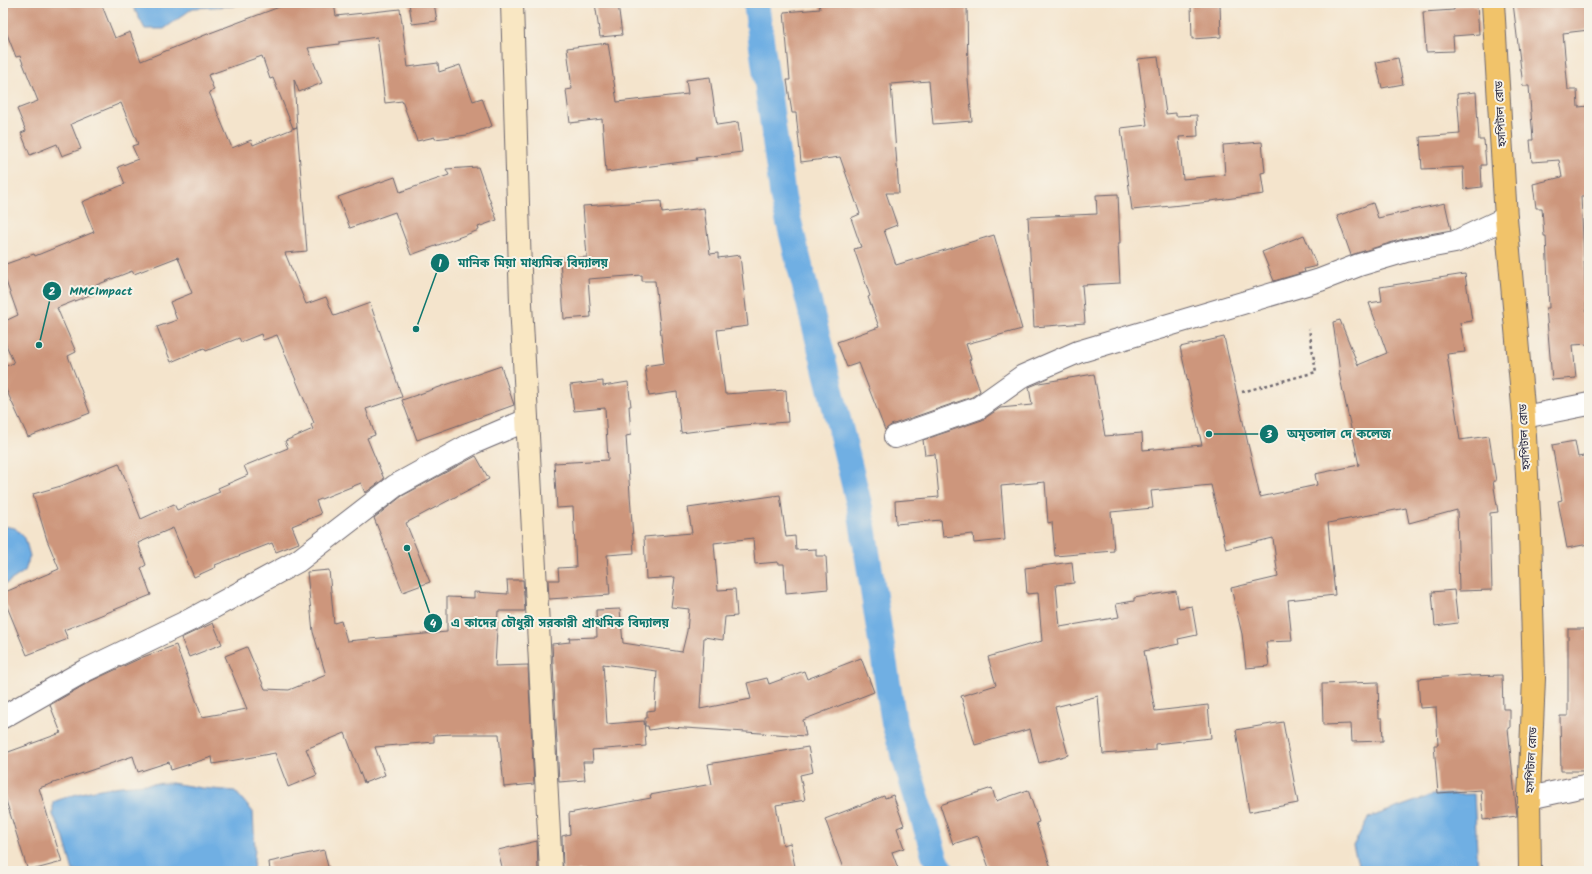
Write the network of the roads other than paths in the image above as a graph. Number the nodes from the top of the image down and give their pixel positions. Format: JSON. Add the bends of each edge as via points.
{"nodes":[{"id":1,"x":512,"y":3,"type":"edge"},
{"id":2,"x":1493,"y":3,"type":"edge"},
{"id":3,"x":1506,"y":218,"type":"junction"},
{"id":4,"x":1589,"y":404,"type":"edge"},
{"id":5,"x":1524,"y":417,"type":"junction"},
{"id":6,"x":527,"y":420,"type":"junction"},
{"id":7,"x":894,"y":437,"type":"dead end"},
{"id":8,"x":3,"y":717,"type":"edge"},
{"id":9,"x":1589,"y":785,"type":"edge"},
{"id":10,"x":1529,"y":798,"type":"junction"},
{"id":11,"x":551,"y":871,"type":"edge"},
{"id":12,"x":1530,"y":871,"type":"edge"}],
"edges":[{"from":1,"to":6,"type":"street"},
{"from":2,"to":3,"type":"main road","name":"হসপিটাল রোড"},
{"from":3,"to":5,"type":"main road","name":"হসপিটাল রোড"},
{"from":3,"to":7,"type":"street","via":[[1455,242],[1406,251],[1320,280],[1078,352],[1023,376],[978,408]]},
{"from":4,"to":5,"type":"street"},
{"from":5,"to":10,"type":"main road","name":"হসপিটাল রোড","via":[[1534,678]]},
{"from":6,"to":8,"type":"street","via":[[473,443],[395,486],[298,561],[190,620],[86,670]]},
{"from":6,"to":11,"type":"street"},
{"from":9,"to":10,"type":"street"},
{"from":10,"to":12,"type":"main road","name":"হসপিটাল রোড"}]}
